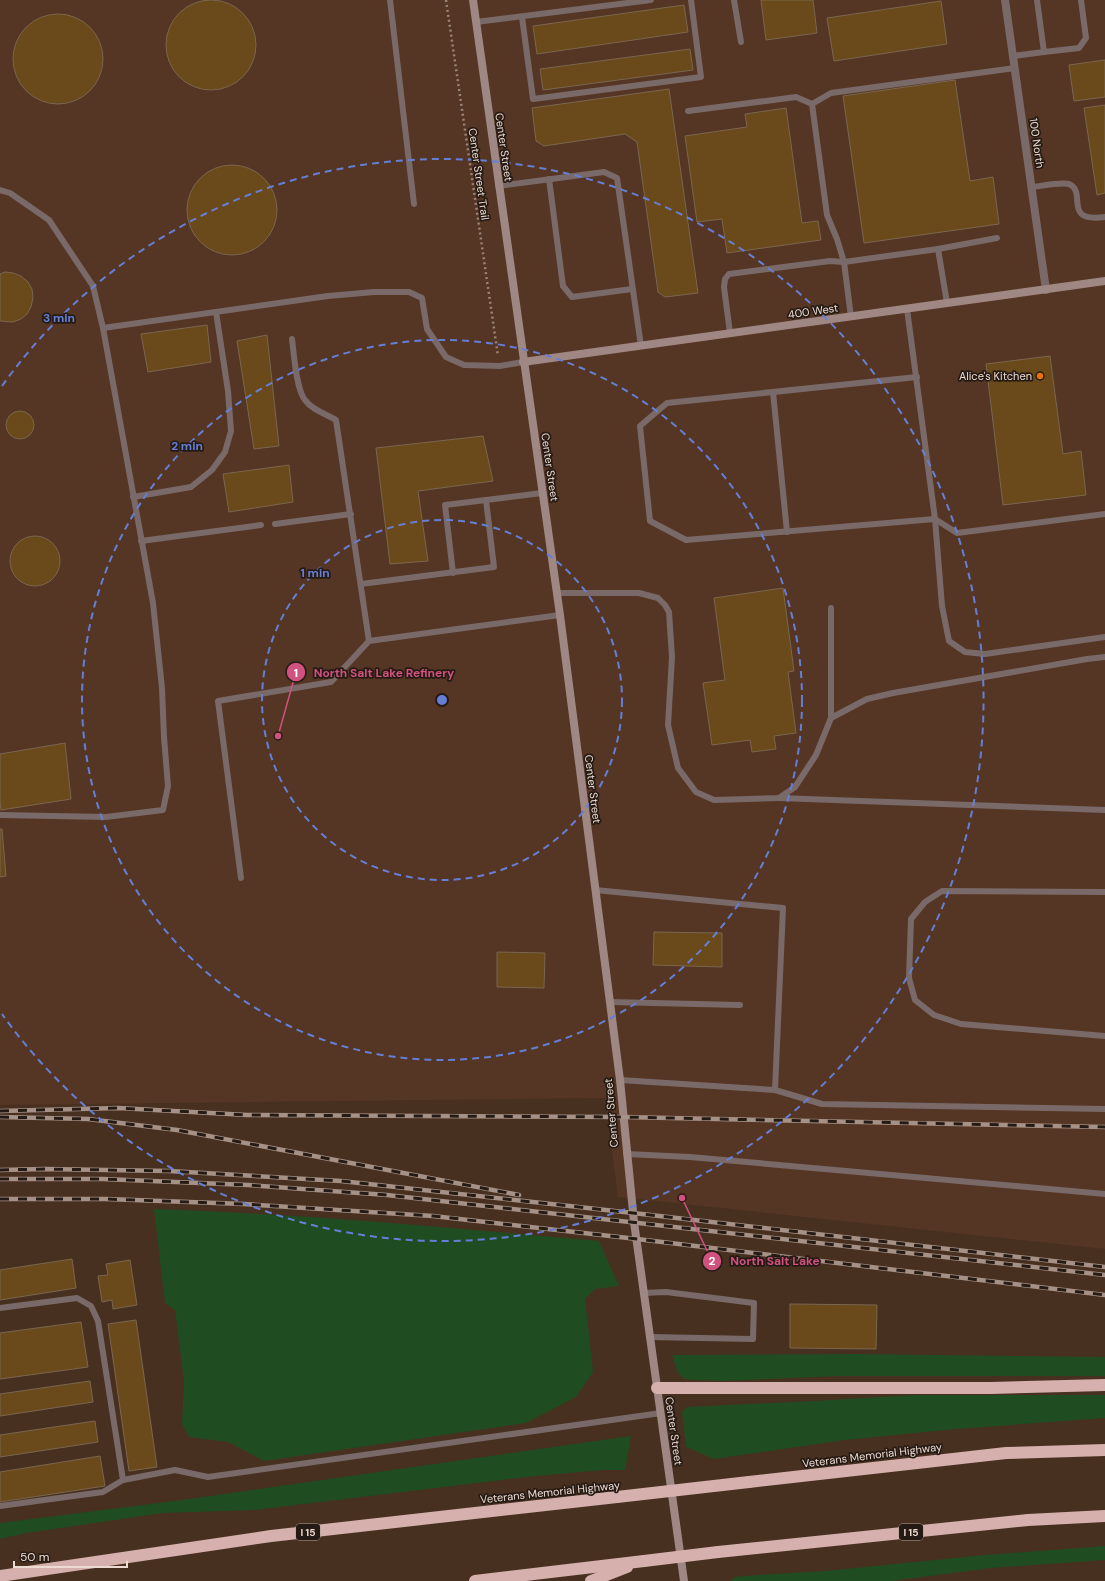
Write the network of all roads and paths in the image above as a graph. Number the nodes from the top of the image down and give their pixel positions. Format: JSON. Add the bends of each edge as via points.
{"nodes":[{"id":1,"x":390,"y":0,"type":"edge"},
{"id":2,"x":446,"y":0,"type":"edge"},
{"id":3,"x":473,"y":0,"type":"edge"},
{"id":4,"x":651,"y":0,"type":"edge"},
{"id":5,"x":691,"y":0,"type":"edge"},
{"id":6,"x":734,"y":0,"type":"edge"},
{"id":7,"x":1005,"y":0,"type":"edge"},
{"id":8,"x":1037,"y":0,"type":"edge"},
{"id":9,"x":1081,"y":0,"type":"edge"},
{"id":10,"x":522,"y":17,"type":"junction"},
{"id":11,"x":476,"y":22,"type":"junction"},
{"id":12,"x":741,"y":42,"type":"dead end"},
{"id":13,"x":1044,"y":52,"type":"junction"},
{"id":14,"x":1013,"y":56,"type":"junction"},
{"id":15,"x":1015,"y":68,"type":"junction"},
{"id":16,"x":812,"y":104,"type":"junction"},
{"id":17,"x":688,"y":111,"type":"dead end"},
{"id":18,"x":549,"y":179,"type":"junction"},
{"id":19,"x":498,"y":186,"type":"junction"},
{"id":20,"x":1032,"y":187,"type":"junction"},
{"id":21,"x":0,"y":190,"type":"edge"},
{"id":22,"x":414,"y":204,"type":"dead end"},
{"id":23,"x":1105,"y":217,"type":"edge"},
{"id":24,"x":997,"y":238,"type":"dead end"},
{"id":25,"x":938,"y":249,"type":"junction"},
{"id":26,"x":844,"y":262,"type":"junction"},
{"id":27,"x":1105,"y":281,"type":"edge"},
{"id":28,"x":632,"y":289,"type":"junction"},
{"id":29,"x":1046,"y":290,"type":"junction"},
{"id":30,"x":947,"y":303,"type":"junction"},
{"id":31,"x":907,"y":309,"type":"junction"},
{"id":32,"x":216,"y":312,"type":"junction"},
{"id":33,"x":850,"y":317,"type":"junction"},
{"id":34,"x":103,"y":328,"type":"junction"},
{"id":35,"x":730,"y":334,"type":"junction"},
{"id":36,"x":292,"y":339,"type":"dead end"},
{"id":37,"x":641,"y":346,"type":"junction"},
{"id":38,"x":496,"y":351,"type":"dead end"},
{"id":39,"x":524,"y":362,"type":"junction"},
{"id":40,"x":917,"y":377,"type":"junction"},
{"id":41,"x":773,"y":392,"type":"junction"},
{"id":42,"x":542,"y":493,"type":"junction"},
{"id":43,"x":134,"y":497,"type":"junction"},
{"id":44,"x":486,"y":500,"type":"junction"},
{"id":45,"x":351,"y":514,"type":"junction"},
{"id":46,"x":1105,"y":514,"type":"edge"},
{"id":47,"x":934,"y":519,"type":"junction"},
{"id":48,"x":275,"y":524,"type":"dead end"},
{"id":49,"x":261,"y":525,"type":"dead end"},
{"id":50,"x":787,"y":532,"type":"junction"},
{"id":51,"x":142,"y":541,"type":"junction"},
{"id":52,"x":453,"y":573,"type":"junction"},
{"id":53,"x":361,"y":584,"type":"junction"},
{"id":54,"x":556,"y":593,"type":"junction"},
{"id":55,"x":830,"y":608,"type":"dead end"},
{"id":56,"x":560,"y":615,"type":"junction"},
{"id":57,"x":1105,"y":637,"type":"edge"},
{"id":58,"x":369,"y":641,"type":"junction"},
{"id":59,"x":1105,"y":658,"type":"edge"},
{"id":60,"x":831,"y":718,"type":"junction"},
{"id":61,"x":779,"y":798,"type":"junction"},
{"id":62,"x":1105,"y":810,"type":"edge"},
{"id":63,"x":0,"y":815,"type":"edge"},
{"id":64,"x":241,"y":878,"type":"dead end"},
{"id":65,"x":595,"y":890,"type":"junction"},
{"id":66,"x":1105,"y":892,"type":"edge"},
{"id":67,"x":610,"y":1002,"type":"junction"},
{"id":68,"x":740,"y":1005,"type":"dead end"},
{"id":69,"x":1105,"y":1036,"type":"edge"},
{"id":70,"x":620,"y":1080,"type":"junction"},
{"id":71,"x":775,"y":1090,"type":"junction"},
{"id":72,"x":1105,"y":1109,"type":"edge"},
{"id":73,"x":626,"y":1154,"type":"junction"},
{"id":74,"x":1105,"y":1194,"type":"edge"},
{"id":75,"x":644,"y":1293,"type":"junction"},
{"id":76,"x":0,"y":1308,"type":"edge"},
{"id":77,"x":650,"y":1337,"type":"junction"},
{"id":78,"x":1105,"y":1385,"type":"edge"},
{"id":79,"x":657,"y":1388,"type":"junction"},
{"id":80,"x":660,"y":1413,"type":"junction"},
{"id":81,"x":1105,"y":1450,"type":"edge"},
{"id":82,"x":123,"y":1480,"type":"junction"},
{"id":83,"x":0,"y":1506,"type":"edge"},
{"id":84,"x":1105,"y":1516,"type":"edge"},
{"id":85,"x":644,"y":1560,"type":"junction"},
{"id":86,"x":0,"y":1576,"type":"edge"},
{"id":87,"x":476,"y":1581,"type":"edge"},
{"id":88,"x":591,"y":1581,"type":"edge"},
{"id":89,"x":684,"y":1581,"type":"edge"}],
"edges":[{"from":1,"to":22,"type":"lane"},
{"from":2,"to":38,"type":"path","name":"Center Street Trail"},
{"from":3,"to":11,"type":"main road","name":"Center Street"},
{"from":4,"to":10,"type":"lane"},
{"from":5,"to":10,"type":"lane","via":[[701,77],[533,99]]},
{"from":6,"to":12,"type":"lane"},
{"from":7,"to":14,"type":"street","name":"100 North"},
{"from":8,"to":13,"type":"lane"},
{"from":9,"to":13,"type":"lane","via":[[1086,38],[1079,48]]},
{"from":10,"to":11,"type":"lane"},
{"from":11,"to":19,"type":"main road","name":"Center Street"},
{"from":13,"to":14,"type":"lane"},
{"from":14,"to":15,"type":"street","name":"100 North"},
{"from":15,"to":16,"type":"lane","via":[[831,93]]},
{"from":15,"to":20,"type":"street","name":"100 North"},
{"from":16,"to":17,"type":"lane","via":[[796,97]]},
{"from":16,"to":26,"type":"lane","via":[[827,215],[838,239]]},
{"from":18,"to":19,"type":"lane"},
{"from":18,"to":28,"type":"lane","via":[[604,172],[617,178]]},
{"from":18,"to":28,"type":"lane","via":[[563,286],[572,297]]},
{"from":19,"to":39,"type":"main road","name":"Center Street"},
{"from":20,"to":23,"type":"lane","via":[[1067,184],[1072,186],[1077,194],[1078,210],[1084,217]]},
{"from":20,"to":29,"type":"street","name":"100 North"},
{"from":21,"to":34,"type":"lane","via":[[10,193],[49,220],[93,286]]},
{"from":24,"to":25,"type":"lane"},
{"from":25,"to":26,"type":"lane"},
{"from":25,"to":30,"type":"lane"},
{"from":26,"to":33,"type":"lane"},
{"from":26,"to":35,"type":"lane","via":[[830,261],[729,274],[724,279],[724,287]]},
{"from":27,"to":29,"type":"main road","name":"400 West"},
{"from":28,"to":37,"type":"lane"},
{"from":29,"to":30,"type":"main road","name":"400 West"},
{"from":30,"to":31,"type":"main road","name":"400 West"},
{"from":31,"to":33,"type":"main road","name":"400 West"},
{"from":31,"to":40,"type":"lane"},
{"from":32,"to":34,"type":"lane"},
{"from":32,"to":39,"type":"lane","via":[[328,296],[409,292],[422,298],[427,329],[446,357],[464,365],[500,366]]},
{"from":32,"to":43,"type":"lane","via":[[228,391],[231,431],[225,452],[212,470],[191,487]]},
{"from":33,"to":35,"type":"main road","name":"400 West"},
{"from":34,"to":43,"type":"lane"},
{"from":35,"to":37,"type":"main road","name":"400 West"},
{"from":36,"to":45,"type":"lane","via":[[304,400],[336,420]]},
{"from":37,"to":39,"type":"main road","name":"400 West"},
{"from":39,"to":42,"type":"main road","name":"Center Street"},
{"from":40,"to":41,"type":"lane"},
{"from":40,"to":47,"type":"lane"},
{"from":41,"to":50,"type":"lane"},
{"from":41,"to":50,"type":"lane","via":[[667,403],[640,426],[650,521],[686,540]]},
{"from":42,"to":44,"type":"lane"},
{"from":42,"to":54,"type":"main road","name":"Center Street"},
{"from":43,"to":51,"type":"lane"},
{"from":44,"to":52,"type":"lane","via":[[494,567]]},
{"from":44,"to":52,"type":"lane","via":[[445,505]]},
{"from":45,"to":48,"type":"lane"},
{"from":45,"to":53,"type":"lane"},
{"from":46,"to":47,"type":"lane","via":[[957,533]]},
{"from":47,"to":50,"type":"lane"},
{"from":47,"to":57,"type":"lane","via":[[942,606],[949,641],[965,652],[986,654]]},
{"from":49,"to":51,"type":"lane"},
{"from":51,"to":63,"type":"lane","via":[[153,603],[162,688],[168,786],[163,810],[106,817]]},
{"from":52,"to":53,"type":"lane"},
{"from":53,"to":58,"type":"lane"},
{"from":54,"to":56,"type":"main road","name":"Center Street"},
{"from":54,"to":61,"type":"lane","via":[[639,593],[658,598],[670,612],[672,657],[668,725],[678,768],[696,792],[714,800]]},
{"from":55,"to":60,"type":"lane"},
{"from":56,"to":58,"type":"lane"},
{"from":56,"to":65,"type":"main road","name":"Center Street"},
{"from":58,"to":64,"type":"lane","via":[[332,682],[218,701]]},
{"from":59,"to":60,"type":"lane","via":[[1086,659],[893,692],[867,699]]},
{"from":60,"to":61,"type":"lane","via":[[816,755],[795,787]]},
{"from":61,"to":62,"type":"lane"},
{"from":65,"to":67,"type":"main road","name":"Center Street"},
{"from":65,"to":71,"type":"lane","via":[[783,908]]},
{"from":66,"to":69,"type":"lane","via":[[942,891],[925,902],[911,919],[909,978],[915,1000],[934,1015],[961,1024]]},
{"from":67,"to":68,"type":"lane"},
{"from":67,"to":70,"type":"main road","name":"Center Street"},
{"from":70,"to":71,"type":"lane"},
{"from":70,"to":73,"type":"main road","name":"Center Street"},
{"from":71,"to":72,"type":"lane","via":[[822,1104]]},
{"from":73,"to":74,"type":"lane","via":[[690,1157]]},
{"from":73,"to":75,"type":"main road","name":"Center Street"},
{"from":75,"to":77,"type":"main road","name":"Center Street"},
{"from":75,"to":77,"type":"lane","via":[[666,1292],[754,1303],[754,1339]]},
{"from":76,"to":82,"type":"lane","via":[[77,1298],[91,1306],[98,1321]]},
{"from":77,"to":79,"type":"main road","name":"Center Street"},
{"from":78,"to":79,"type":"highway","via":[[991,1388]]},
{"from":79,"to":80,"type":"main road","name":"Center Street"},
{"from":80,"to":82,"type":"lane","via":[[208,1476],[175,1470]]},
{"from":80,"to":89,"type":"main road","name":"Center Street"},
{"from":81,"to":86,"type":"highway","name":"Veterans Memorial Highway","number":"I 15","bridge":true,"via":[[1006,1453],[271,1536]]},
{"from":82,"to":83,"type":"lane","via":[[103,1492]]},
{"from":84,"to":85,"type":"highway","number":"I 15","bridge":true,"via":[[1028,1520]]},
{"from":85,"to":87,"type":"highway","number":"I 15"},
{"from":85,"to":88,"type":"highway"}]}
